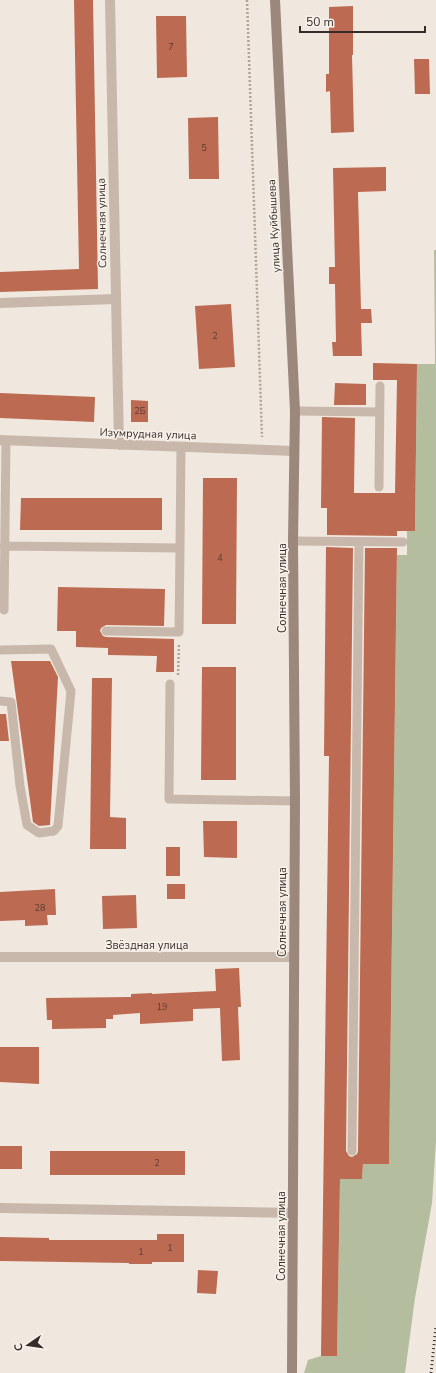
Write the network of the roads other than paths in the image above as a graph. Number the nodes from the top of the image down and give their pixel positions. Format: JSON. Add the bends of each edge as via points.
{"nodes":[{"id":1,"x":110,"y":0,"type":"edge"},
{"id":2,"x":275,"y":0,"type":"edge"},
{"id":3,"x":116,"y":299,"type":"junction"},
{"id":4,"x":0,"y":303,"type":"edge"},
{"id":5,"x":380,"y":386,"type":"dead end"},
{"id":6,"x":295,"y":411,"type":"junction"},
{"id":7,"x":379,"y":412,"type":"junction"},
{"id":8,"x":3,"y":440,"type":"edge"},
{"id":9,"x":119,"y":444,"type":"junction"},
{"id":10,"x":181,"y":447,"type":"junction"},
{"id":11,"x":294,"y":451,"type":"junction"},
{"id":12,"x":378,"y":487,"type":"dead end"},
{"id":13,"x":293,"y":541,"type":"junction"},
{"id":14,"x":359,"y":542,"type":"junction"},
{"id":15,"x":403,"y":542,"type":"dead end"},
{"id":16,"x":4,"y":546,"type":"junction"},
{"id":17,"x":180,"y":548,"type":"junction"},
{"id":18,"x":4,"y":610,"type":"dead end"},
{"id":19,"x":106,"y":631,"type":"dead end"},
{"id":20,"x":0,"y":650,"type":"edge"},
{"id":21,"x":170,"y":684,"type":"road end"},
{"id":22,"x":0,"y":701,"type":"edge"},
{"id":23,"x":295,"y":801,"type":"junction"},
{"id":24,"x":0,"y":957,"type":"edge"},
{"id":25,"x":294,"y":957,"type":"junction"},
{"id":26,"x":352,"y":1151,"type":"dead end"},
{"id":27,"x":0,"y":1208,"type":"edge"},
{"id":28,"x":293,"y":1213,"type":"junction"},
{"id":29,"x":292,"y":1373,"type":"edge"}],
"edges":[{"from":1,"to":3,"type":"street","name":"Солнечная улица"},
{"from":2,"to":6,"type":"street","name":"улица Куйбышева"},
{"from":3,"to":4,"type":"street"},
{"from":3,"to":9,"type":"street","name":"Солнечная улица"},
{"from":5,"to":7,"type":"lane"},
{"from":6,"to":7,"type":"lane"},
{"from":6,"to":11,"type":"street","name":"улица Куйбышева"},
{"from":7,"to":12,"type":"lane"},
{"from":8,"to":9,"type":"street","name":"Изумрудная улица"},
{"from":8,"to":16,"type":"lane"},
{"from":9,"to":10,"type":"street","name":"Изумрудная улица"},
{"from":10,"to":11,"type":"street","name":"Изумрудная улица"},
{"from":10,"to":17,"type":"lane"},
{"from":11,"to":13,"type":"street","name":"Солнечная улица"},
{"from":13,"to":14,"type":"lane"},
{"from":13,"to":23,"type":"street","name":"Солнечная улица"},
{"from":14,"to":15,"type":"lane"},
{"from":14,"to":26,"type":"lane"},
{"from":16,"to":17,"type":"lane"},
{"from":16,"to":18,"type":"lane"},
{"from":17,"to":19,"type":"lane","via":[[179,632]]},
{"from":20,"to":22,"type":"lane","via":[[51,649],[72,691],[58,826],[54,831],[39,834],[27,826],[11,702]]},
{"from":21,"to":23,"type":"lane","via":[[169,799]]},
{"from":23,"to":25,"type":"street","name":"Солнечная улица"},
{"from":24,"to":25,"type":"street","name":"Звёздная улица"},
{"from":25,"to":28,"type":"street","name":"Солнечная улица"},
{"from":27,"to":28,"type":"street"},
{"from":28,"to":29,"type":"street","name":"Солнечная улица"}]}
